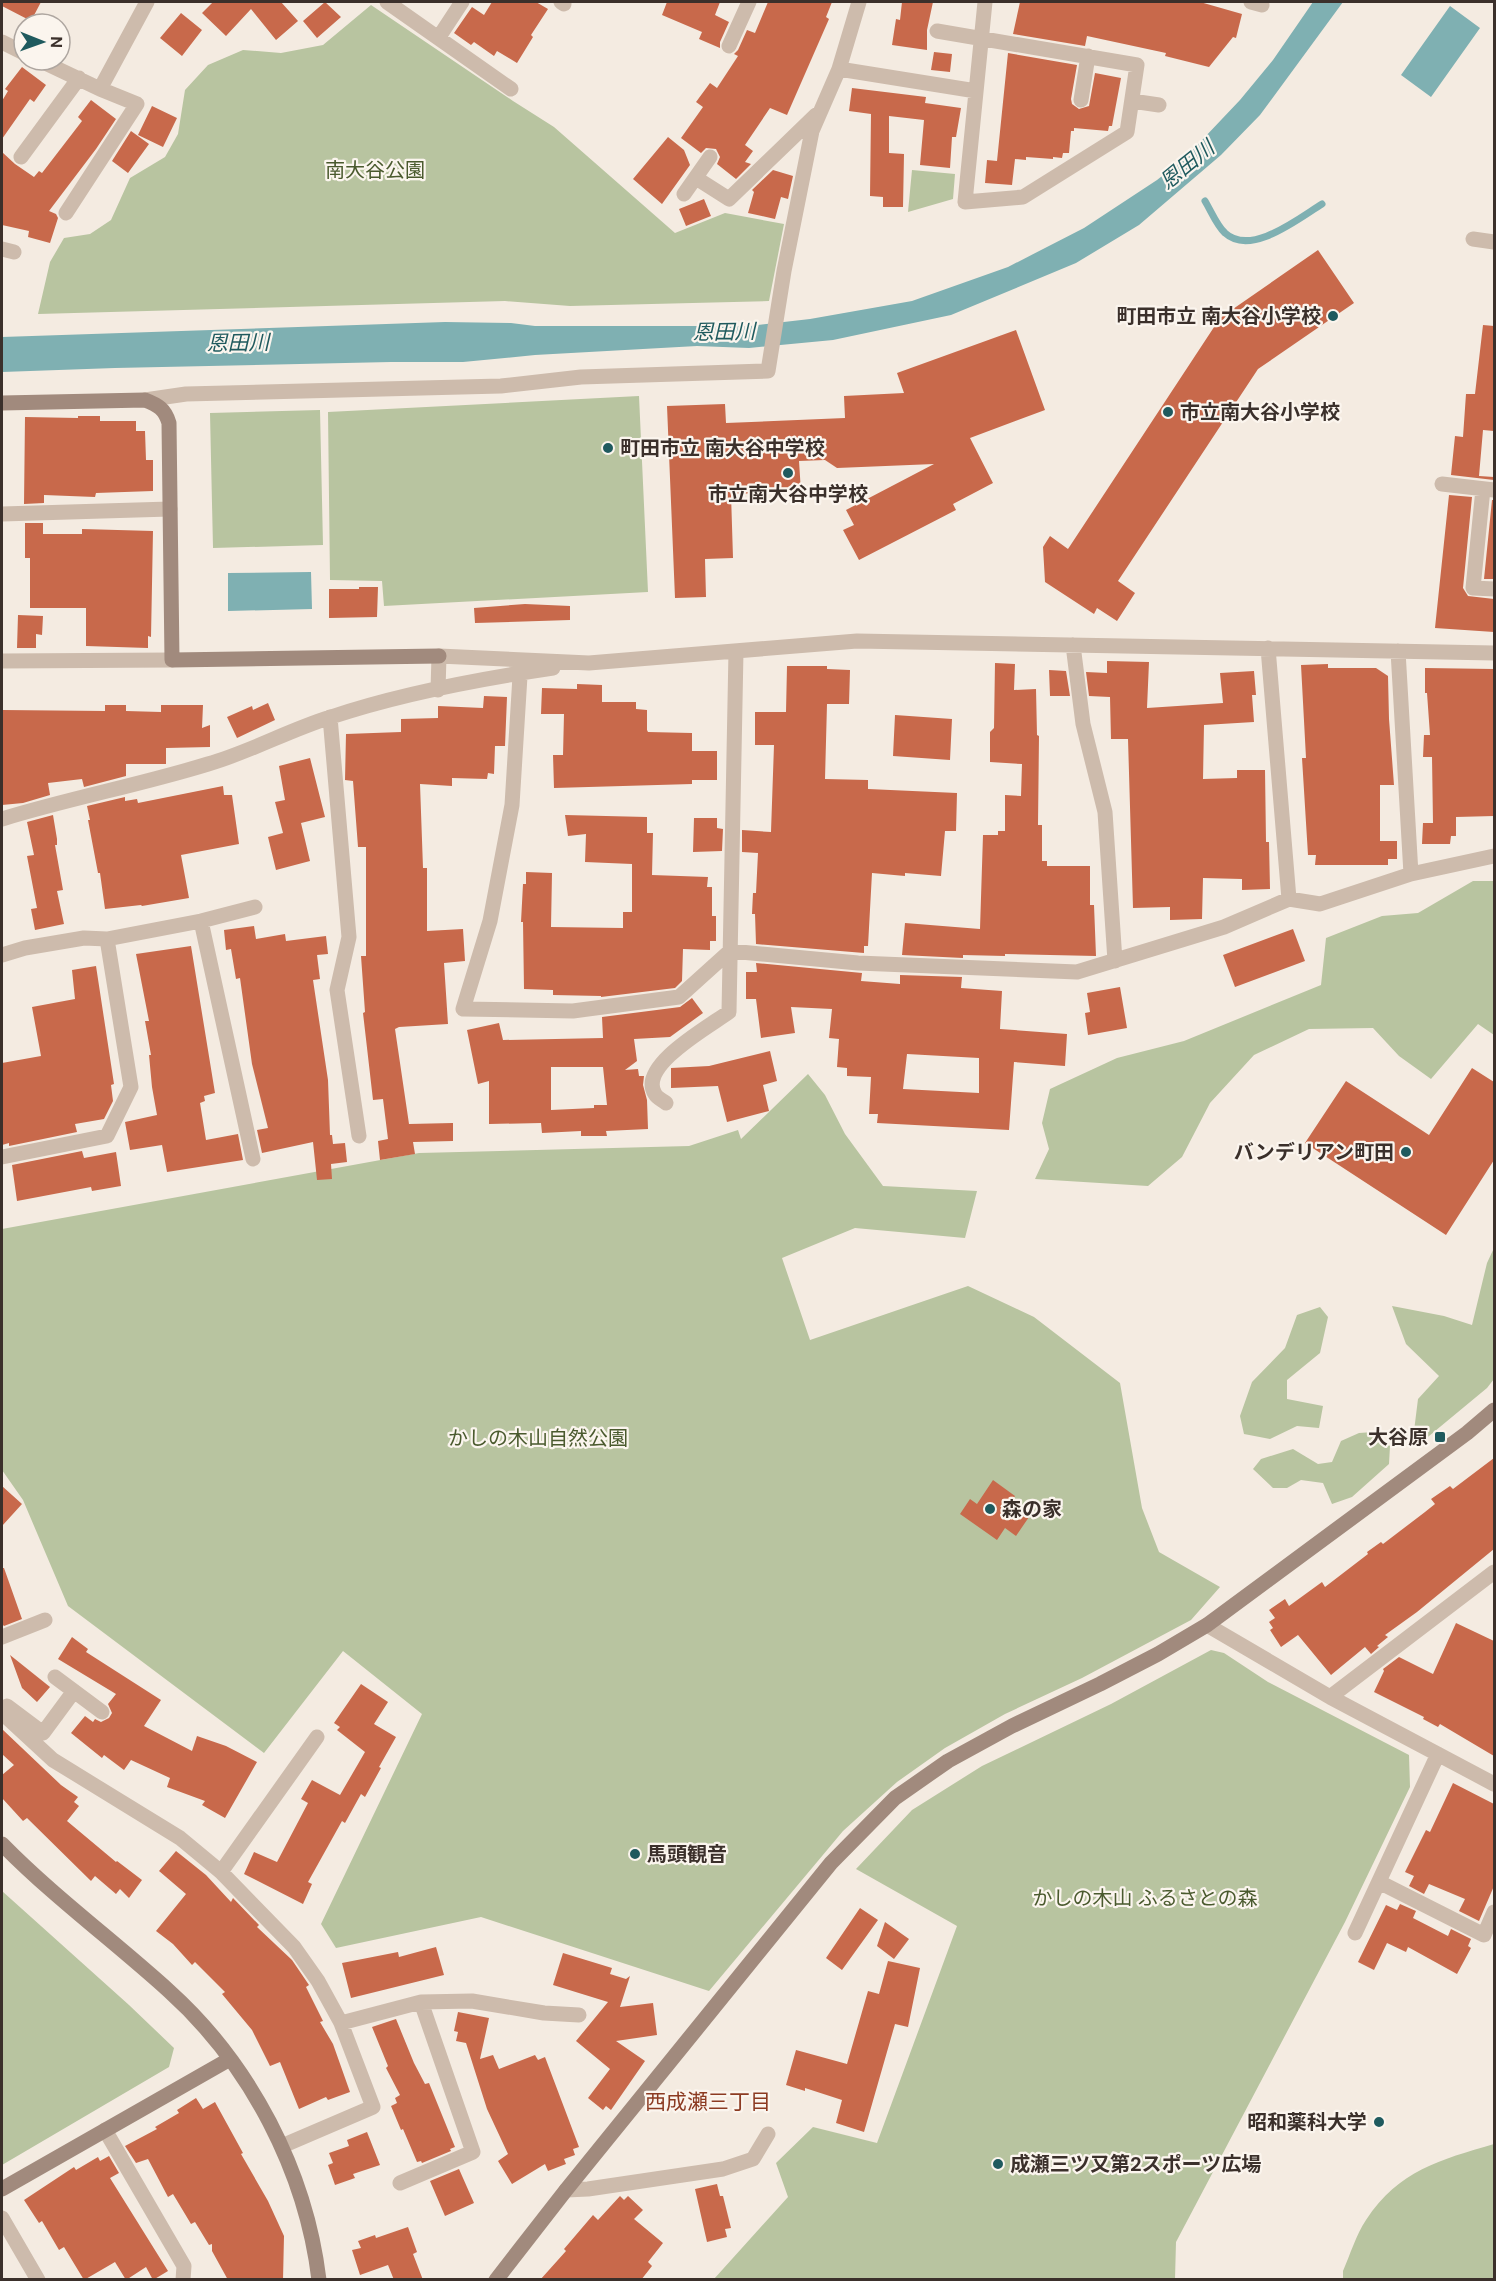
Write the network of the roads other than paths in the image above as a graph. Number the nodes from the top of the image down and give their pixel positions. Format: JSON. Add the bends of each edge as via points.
{"nodes":[{"id":1,"x":147,"y":2,"type":"edge"},
{"id":2,"x":387,"y":2,"type":"edge"},
{"id":3,"x":462,"y":2,"type":"edge"},
{"id":4,"x":747,"y":2,"type":"edge"},
{"id":5,"x":859,"y":2,"type":"edge"},
{"id":6,"x":985,"y":2,"type":"edge"},
{"id":7,"x":937,"y":31,"type":"dead end"},
{"id":8,"x":439,"y":37,"type":"junction"},
{"id":9,"x":981,"y":38,"type":"junction"},
{"id":10,"x":729,"y":46,"type":"dead end"},
{"id":11,"x":1088,"y":56,"type":"junction"},
{"id":12,"x":839,"y":69,"type":"junction"},
{"id":13,"x":66,"y":72,"type":"edge"},
{"id":14,"x":79,"y":78,"type":"junction"},
{"id":15,"x":100,"y":88,"type":"junction"},
{"id":16,"x":511,"y":89,"type":"dead end"},
{"id":17,"x":976,"y":91,"type":"junction"},
{"id":18,"x":1081,"y":100,"type":"dead end"},
{"id":19,"x":1132,"y":101,"type":"junction"},
{"id":20,"x":1159,"y":105,"type":"dead end"},
{"id":21,"x":818,"y":113,"type":"junction"},
{"id":22,"x":21,"y":157,"type":"dead end"},
{"id":23,"x":710,"y":157,"type":"dead end"},
{"id":24,"x":696,"y":178,"type":"junction"},
{"id":25,"x":684,"y":194,"type":"dead end"},
{"id":26,"x":66,"y":213,"type":"dead end"},
{"id":27,"x":1473,"y":238,"type":"dead end"},
{"id":28,"x":1494,"y":242,"type":"edge"},
{"id":29,"x":144,"y":400,"type":"junction"},
{"id":30,"x":2,"y":403,"type":"edge"},
{"id":31,"x":1442,"y":484,"type":"dead end"},
{"id":32,"x":1489,"y":489,"type":"edge"},
{"id":33,"x":170,"y":509,"type":"junction"},
{"id":34,"x":2,"y":514,"type":"edge"},
{"id":35,"x":1494,"y":589,"type":"edge"},
{"id":36,"x":1073,"y":645,"type":"junction"},
{"id":37,"x":1268,"y":648,"type":"junction"},
{"id":38,"x":736,"y":651,"type":"junction"},
{"id":39,"x":1398,"y":651,"type":"junction"},
{"id":40,"x":1494,"y":653,"type":"edge"},
{"id":41,"x":438,"y":656,"type":"junction"},
{"id":42,"x":172,"y":660,"type":"junction"},
{"id":43,"x":2,"y":661,"type":"edge"},
{"id":44,"x":521,"y":666,"type":"junction"},
{"id":45,"x":438,"y":690,"type":"junction"},
{"id":46,"x":330,"y":717,"type":"junction"},
{"id":47,"x":2,"y":819,"type":"edge"},
{"id":48,"x":1494,"y":856,"type":"edge"},
{"id":49,"x":1411,"y":874,"type":"junction"},
{"id":50,"x":1289,"y":899,"type":"junction"},
{"id":51,"x":255,"y":907,"type":"dead end"},
{"id":52,"x":201,"y":921,"type":"junction"},
{"id":53,"x":107,"y":939,"type":"junction"},
{"id":54,"x":730,"y":951,"type":"junction"},
{"id":55,"x":2,"y":955,"type":"edge"},
{"id":56,"x":1115,"y":961,"type":"junction"},
{"id":57,"x":666,"y":1102,"type":"dead end"},
{"id":58,"x":359,"y":1136,"type":"dead end"},
{"id":59,"x":2,"y":1156,"type":"edge"},
{"id":60,"x":253,"y":1159,"type":"dead end"},
{"id":61,"x":1494,"y":1410,"type":"edge"},
{"id":62,"x":1494,"y":1572,"type":"edge"},
{"id":63,"x":45,"y":1620,"type":"dead end"},
{"id":64,"x":1207,"y":1625,"type":"junction"},
{"id":65,"x":2,"y":1637,"type":"edge"},
{"id":66,"x":55,"y":1677,"type":"dead end"},
{"id":67,"x":74,"y":1691,"type":"junction"},
{"id":68,"x":1330,"y":1697,"type":"junction"},
{"id":69,"x":102,"y":1712,"type":"dead end"},
{"id":70,"x":2,"y":1713,"type":"edge"},
{"id":71,"x":317,"y":1737,"type":"dead end"},
{"id":72,"x":1438,"y":1754,"type":"junction"},
{"id":73,"x":1494,"y":1784,"type":"edge"},
{"id":74,"x":2,"y":1844,"type":"edge"},
{"id":75,"x":220,"y":1872,"type":"junction"},
{"id":76,"x":1379,"y":1882,"type":"junction"},
{"id":77,"x":1494,"y":1912,"type":"edge"},
{"id":78,"x":1355,"y":1933,"type":"dead end"},
{"id":79,"x":421,"y":2002,"type":"junction"},
{"id":80,"x":579,"y":2015,"type":"dead end"},
{"id":81,"x":341,"y":2023,"type":"junction"},
{"id":82,"x":230,"y":2059,"type":"junction"},
{"id":83,"x":105,"y":2130,"type":"junction"},
{"id":84,"x":768,"y":2134,"type":"dead end"},
{"id":85,"x":282,"y":2146,"type":"junction"},
{"id":86,"x":400,"y":2183,"type":"dead end"},
{"id":87,"x":2,"y":2189,"type":"edge"},
{"id":88,"x":566,"y":2190,"type":"junction"},
{"id":89,"x":2,"y":2218,"type":"edge"},
{"id":90,"x":38,"y":2280,"type":"edge"},
{"id":91,"x":183,"y":2280,"type":"edge"},
{"id":92,"x":319,"y":2280,"type":"edge"},
{"id":93,"x":496,"y":2280,"type":"edge"}],
"edges":[{"from":1,"to":15,"type":"street"},
{"from":2,"to":8,"type":"street"},
{"from":3,"to":8,"type":"street"},
{"from":4,"to":10,"type":"street"},
{"from":5,"to":12,"type":"street"},
{"from":6,"to":9,"type":"street"},
{"from":7,"to":9,"type":"street"},
{"from":8,"to":16,"type":"street"},
{"from":9,"to":11,"type":"street"},
{"from":9,"to":17,"type":"street"},
{"from":11,"to":18,"type":"street"},
{"from":11,"to":19,"type":"street","via":[[1137,65]]},
{"from":12,"to":17,"type":"street"},
{"from":12,"to":21,"type":"street"},
{"from":13,"to":14,"type":"street"},
{"from":14,"to":15,"type":"street"},
{"from":14,"to":22,"type":"street"},
{"from":15,"to":26,"type":"street","via":[[137,104]]},
{"from":17,"to":19,"type":"street","via":[[965,202],[1023,198],[1127,132]]},
{"from":19,"to":20,"type":"street"},
{"from":21,"to":24,"type":"street","via":[[729,199]]},
{"from":21,"to":29,"type":"street","via":[[768,371],[581,376],[501,386],[186,394]]},
{"from":23,"to":24,"type":"street"},
{"from":24,"to":25,"type":"street"},
{"from":27,"to":28,"type":"street"},
{"from":29,"to":30,"type":"street"},
{"from":29,"to":33,"type":"street","via":[[166,412],[169,423]]},
{"from":31,"to":32,"type":"street"},
{"from":32,"to":35,"type":"street","via":[[1473,588]]},
{"from":33,"to":34,"type":"street"},
{"from":33,"to":42,"type":"street"},
{"from":36,"to":37,"type":"street"},
{"from":36,"to":38,"type":"street","via":[[857,641]]},
{"from":36,"to":56,"type":"street","via":[[1083,724],[1105,812]]},
{"from":37,"to":39,"type":"street"},
{"from":37,"to":50,"type":"street"},
{"from":38,"to":44,"type":"street"},
{"from":38,"to":54,"type":"street"},
{"from":39,"to":40,"type":"street"},
{"from":39,"to":49,"type":"street"},
{"from":41,"to":42,"type":"street"},
{"from":41,"to":44,"type":"street"},
{"from":41,"to":45,"type":"street"},
{"from":42,"to":43,"type":"street"},
{"from":44,"to":45,"type":"street"},
{"from":44,"to":54,"type":"street","via":[[512,806],[490,921],[464,1009],[573,1011],[679,997]]},
{"from":45,"to":46,"type":"street"},
{"from":46,"to":47,"type":"street","via":[[210,764],[57,801]]},
{"from":46,"to":58,"type":"street","via":[[349,937],[337,990]]},
{"from":48,"to":49,"type":"street"},
{"from":49,"to":50,"type":"street","via":[[1320,904]]},
{"from":50,"to":56,"type":"street","via":[[1224,927]]},
{"from":51,"to":52,"type":"street"},
{"from":52,"to":53,"type":"street"},
{"from":52,"to":60,"type":"street"},
{"from":53,"to":55,"type":"street","via":[[84,938]]},
{"from":53,"to":59,"type":"street","via":[[131,1087],[122,1106],[107,1136]]},
{"from":54,"to":56,"type":"street","via":[[858,963],[1077,972]]},
{"from":54,"to":57,"type":"street","via":[[729,1012],[656,1069],[651,1084],[655,1095]]},
{"from":61,"to":64,"type":"street"},
{"from":62,"to":68,"type":"street"},
{"from":63,"to":65,"type":"street"},
{"from":64,"to":68,"type":"street"},
{"from":64,"to":88,"type":"street","via":[[948,1761],[895,1798],[831,1863]]},
{"from":66,"to":67,"type":"street"},
{"from":67,"to":69,"type":"street"},
{"from":67,"to":70,"type":"street","via":[[43,1733],[7,1706]]},
{"from":68,"to":72,"type":"street"},
{"from":70,"to":75,"type":"street","via":[[53,1760],[180,1838]]},
{"from":71,"to":75,"type":"street"},
{"from":72,"to":73,"type":"street"},
{"from":72,"to":76,"type":"street"},
{"from":74,"to":82,"type":"street","via":[[59,1899],[169,1991]]},
{"from":75,"to":81,"type":"street","via":[[294,1947]]},
{"from":76,"to":77,"type":"street","via":[[1484,1935]]},
{"from":76,"to":78,"type":"street"},
{"from":79,"to":80,"type":"street","via":[[472,2001]]},
{"from":79,"to":81,"type":"street"},
{"from":79,"to":86,"type":"street","via":[[473,2152]]},
{"from":81,"to":85,"type":"street","via":[[373,2107]]},
{"from":82,"to":83,"type":"street"},
{"from":82,"to":85,"type":"street"},
{"from":83,"to":87,"type":"street"},
{"from":83,"to":91,"type":"street","via":[[184,2266]]},
{"from":84,"to":88,"type":"street","via":[[753,2159],[723,2169]]},
{"from":85,"to":92,"type":"street","via":[[302,2202]]},
{"from":88,"to":93,"type":"street"},
{"from":89,"to":90,"type":"street"}]}
